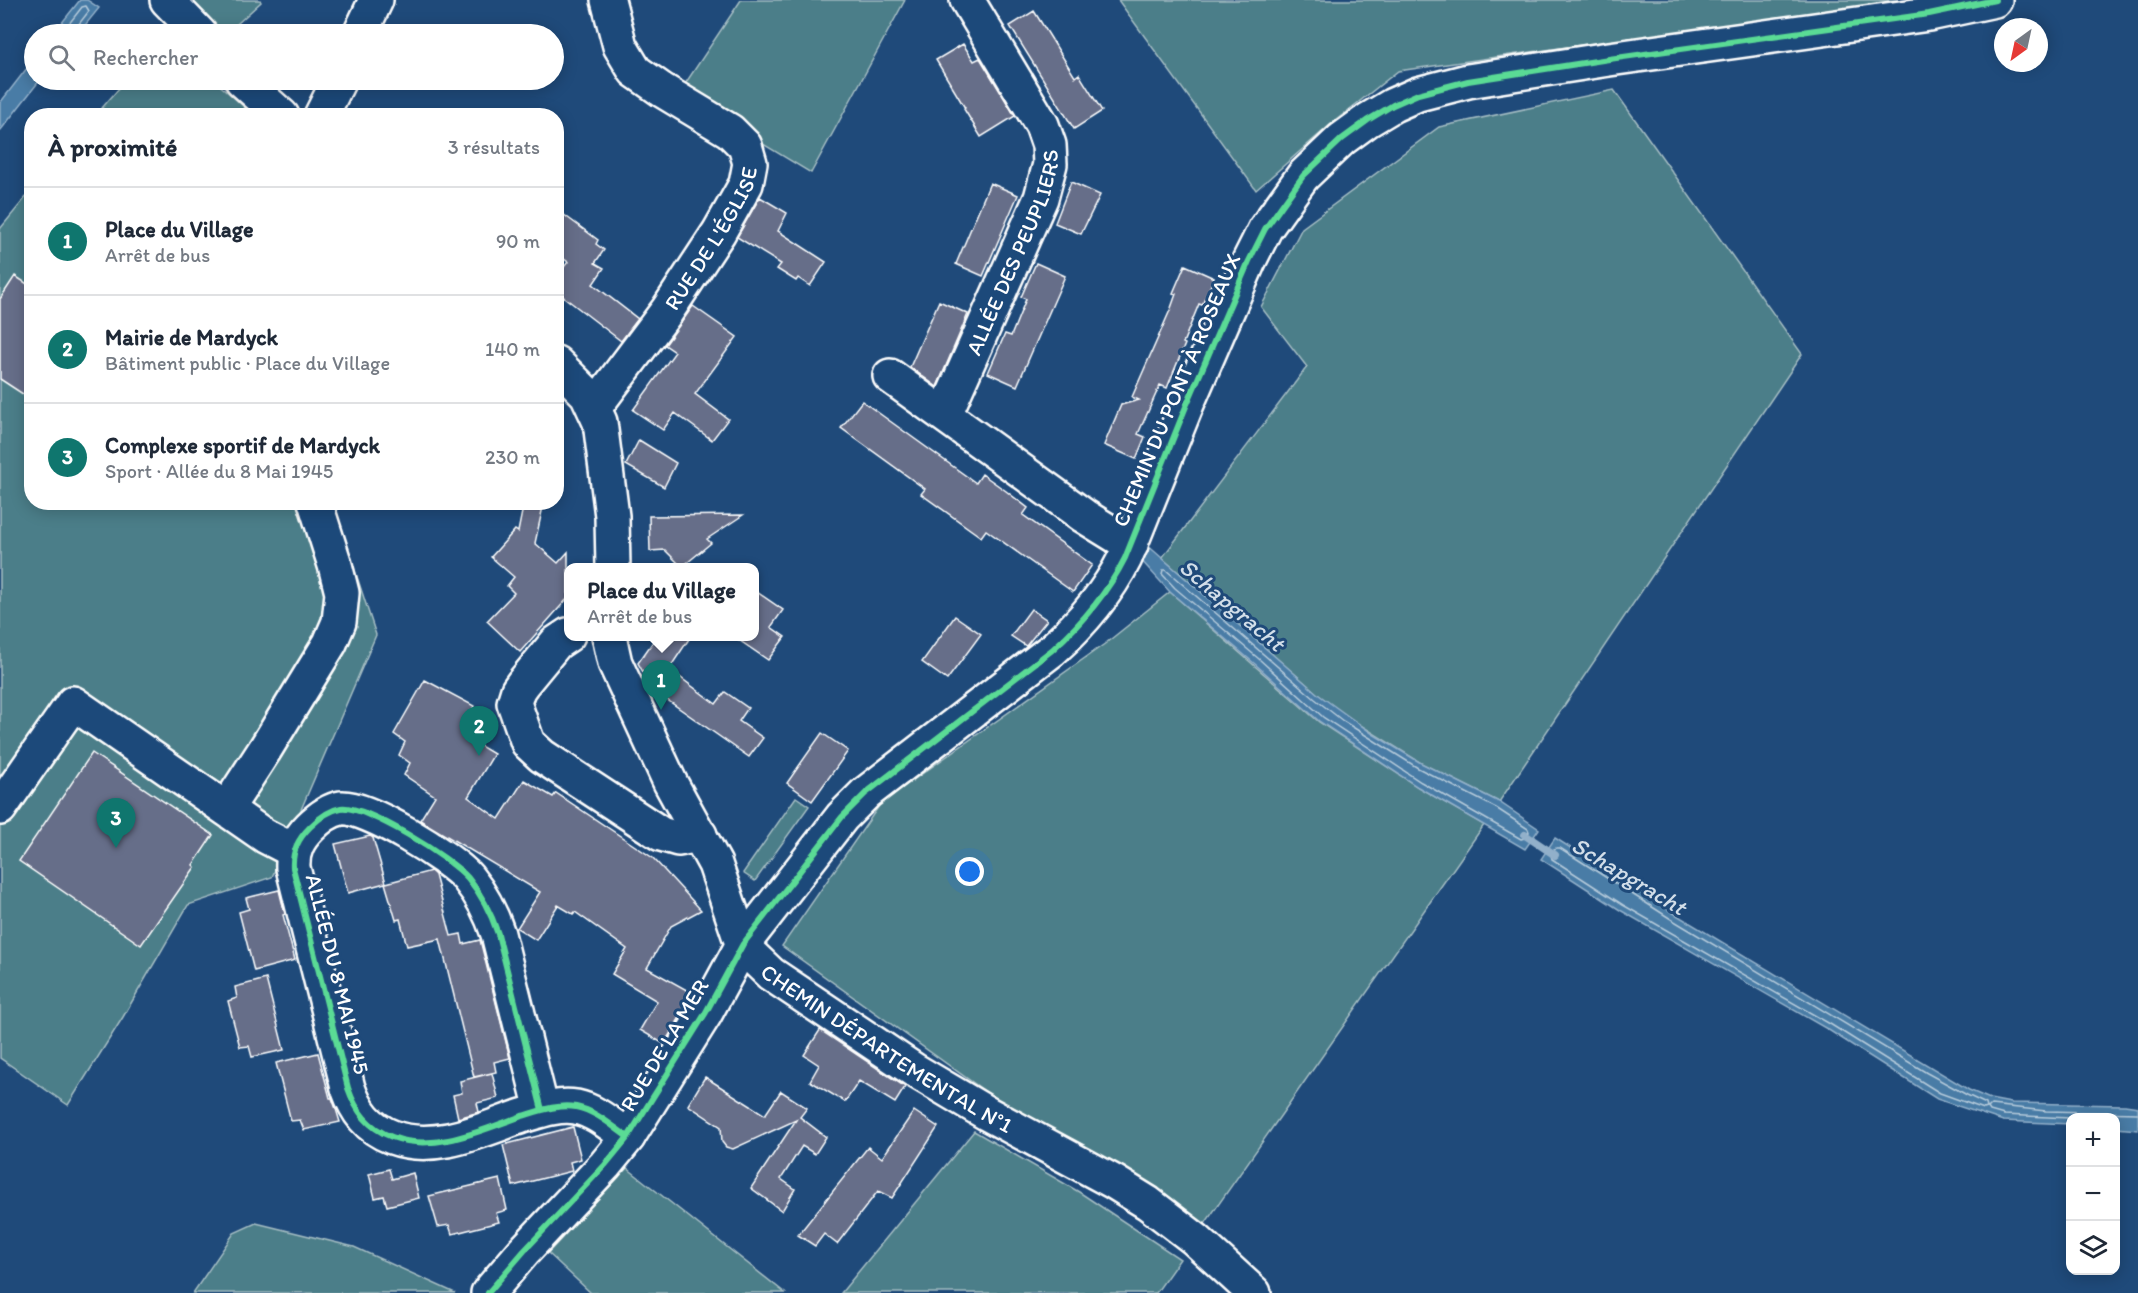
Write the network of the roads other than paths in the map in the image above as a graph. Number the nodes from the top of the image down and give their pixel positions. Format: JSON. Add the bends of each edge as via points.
{"nodes":[{"id":1,"x":167,"y":0,"type":"edge"},
{"id":2,"x":376,"y":0,"type":"edge"},
{"id":3,"x":608,"y":0,"type":"edge"},
{"id":4,"x":967,"y":0,"type":"edge"},
{"id":5,"x":1995,"y":0,"type":"edge"},
{"id":6,"x":190,"y":24,"type":"edge"},
{"id":7,"x":365,"y":24,"type":"edge"},
{"id":8,"x":253,"y":90,"type":"edge"},
{"id":9,"x":334,"y":90,"type":"edge"},
{"id":10,"x":273,"y":108,"type":"edge"},
{"id":11,"x":325,"y":108,"type":"edge"},
{"id":12,"x":564,"y":370,"type":"edge"},
{"id":13,"x":891,"y":376,"type":"dead end"},
{"id":14,"x":594,"y":408,"type":"junction"},
{"id":15,"x":945,"y":414,"type":"junction"},
{"id":16,"x":318,"y":510,"type":"edge"},
{"id":17,"x":1131,"y":545,"type":"junction"},
{"id":18,"x":613,"y":563,"type":"edge"},
{"id":19,"x":564,"y":638,"type":"edge"},
{"id":20,"x":610,"y":641,"type":"edge"},
{"id":21,"x":0,"y":808,"type":"edge"},
{"id":22,"x":226,"y":808,"type":"junction"},
{"id":23,"x":700,"y":835,"type":"junction"},
{"id":24,"x":294,"y":851,"type":"junction"},
{"id":25,"x":743,"y":944,"type":"junction"},
{"id":26,"x":542,"y":1110,"type":"junction"},
{"id":27,"x":628,"y":1137,"type":"junction"},
{"id":28,"x":488,"y":1293,"type":"edge"},
{"id":29,"x":1254,"y":1293,"type":"edge"}],
"edges":[{"from":1,"to":6,"type":"street"},
{"from":2,"to":7,"type":"street"},
{"from":3,"to":14,"type":"street","name":"RUE DE L'ÉGLISE","via":[[624,54],[635,71],[740,138],[749,155],[750,172],[706,253]]},
{"from":4,"to":15,"type":"street","name":"ALLÉE DES PEUPLIERS","via":[[1038,116],[1049,145],[1050,164],[1041,198]]},
{"from":5,"to":17,"type":"street","name":"CHEMIN DU PONT À ROSEAUX","via":[[1929,14],[1468,81],[1418,94],[1368,120],[1303,176],[1265,229],[1183,413]]},
{"from":8,"to":10,"type":"street"},
{"from":9,"to":11,"type":"street"},
{"from":12,"to":14,"type":"street","via":[[578,383]]},
{"from":13,"to":15,"type":"street"},
{"from":14,"to":18,"type":"street","via":[[603,435]]},
{"from":15,"to":17,"type":"street","via":[[1084,516]]},
{"from":16,"to":22,"type":"street","via":[[342,593],[339,622],[318,663]]},
{"from":17,"to":25,"type":"street","name":"CHEMIN DU PONT À ROSEAUX","via":[[1113,580],[1076,628],[858,800]]},
{"from":19,"to":23,"type":"street","via":[[523,683],[515,698],[514,709],[528,743],[661,834],[678,838]]},
{"from":20,"to":23,"type":"street","name":"CHEMIN DÉPARTEMENTAL N°1","via":[[615,663],[634,706],[677,797]]},
{"from":21,"to":22,"type":"street","via":[[72,703]]},
{"from":22,"to":24,"type":"street"},
{"from":23,"to":25,"type":"street","name":"CHEMIN DÉPARTEMENTAL N°1","via":[[720,877]]},
{"from":24,"to":26,"type":"street","name":"ALLÉE DU 8 MAI 1945","via":[[305,832],[321,817],[350,808],[384,822],[466,875],[494,921]]},
{"from":24,"to":26,"type":"street","name":"ALLÉE DU 8 MAI 1945","via":[[295,879],[348,1088],[363,1118],[391,1137],[429,1142],[469,1135]]},
{"from":25,"to":27,"type":"street","name":"RUE DE LA MER","via":[[705,1014]]},
{"from":25,"to":29,"type":"street","name":"CHEMIN DÉPARTEMENTAL N°1","via":[[771,974],[914,1070],[1148,1203]]},
{"from":26,"to":27,"type":"street","name":"ALLÉE DU 8 MAI 1945","via":[[587,1110]]},
{"from":27,"to":28,"type":"street","name":"RUE DE LA MER"}]}
